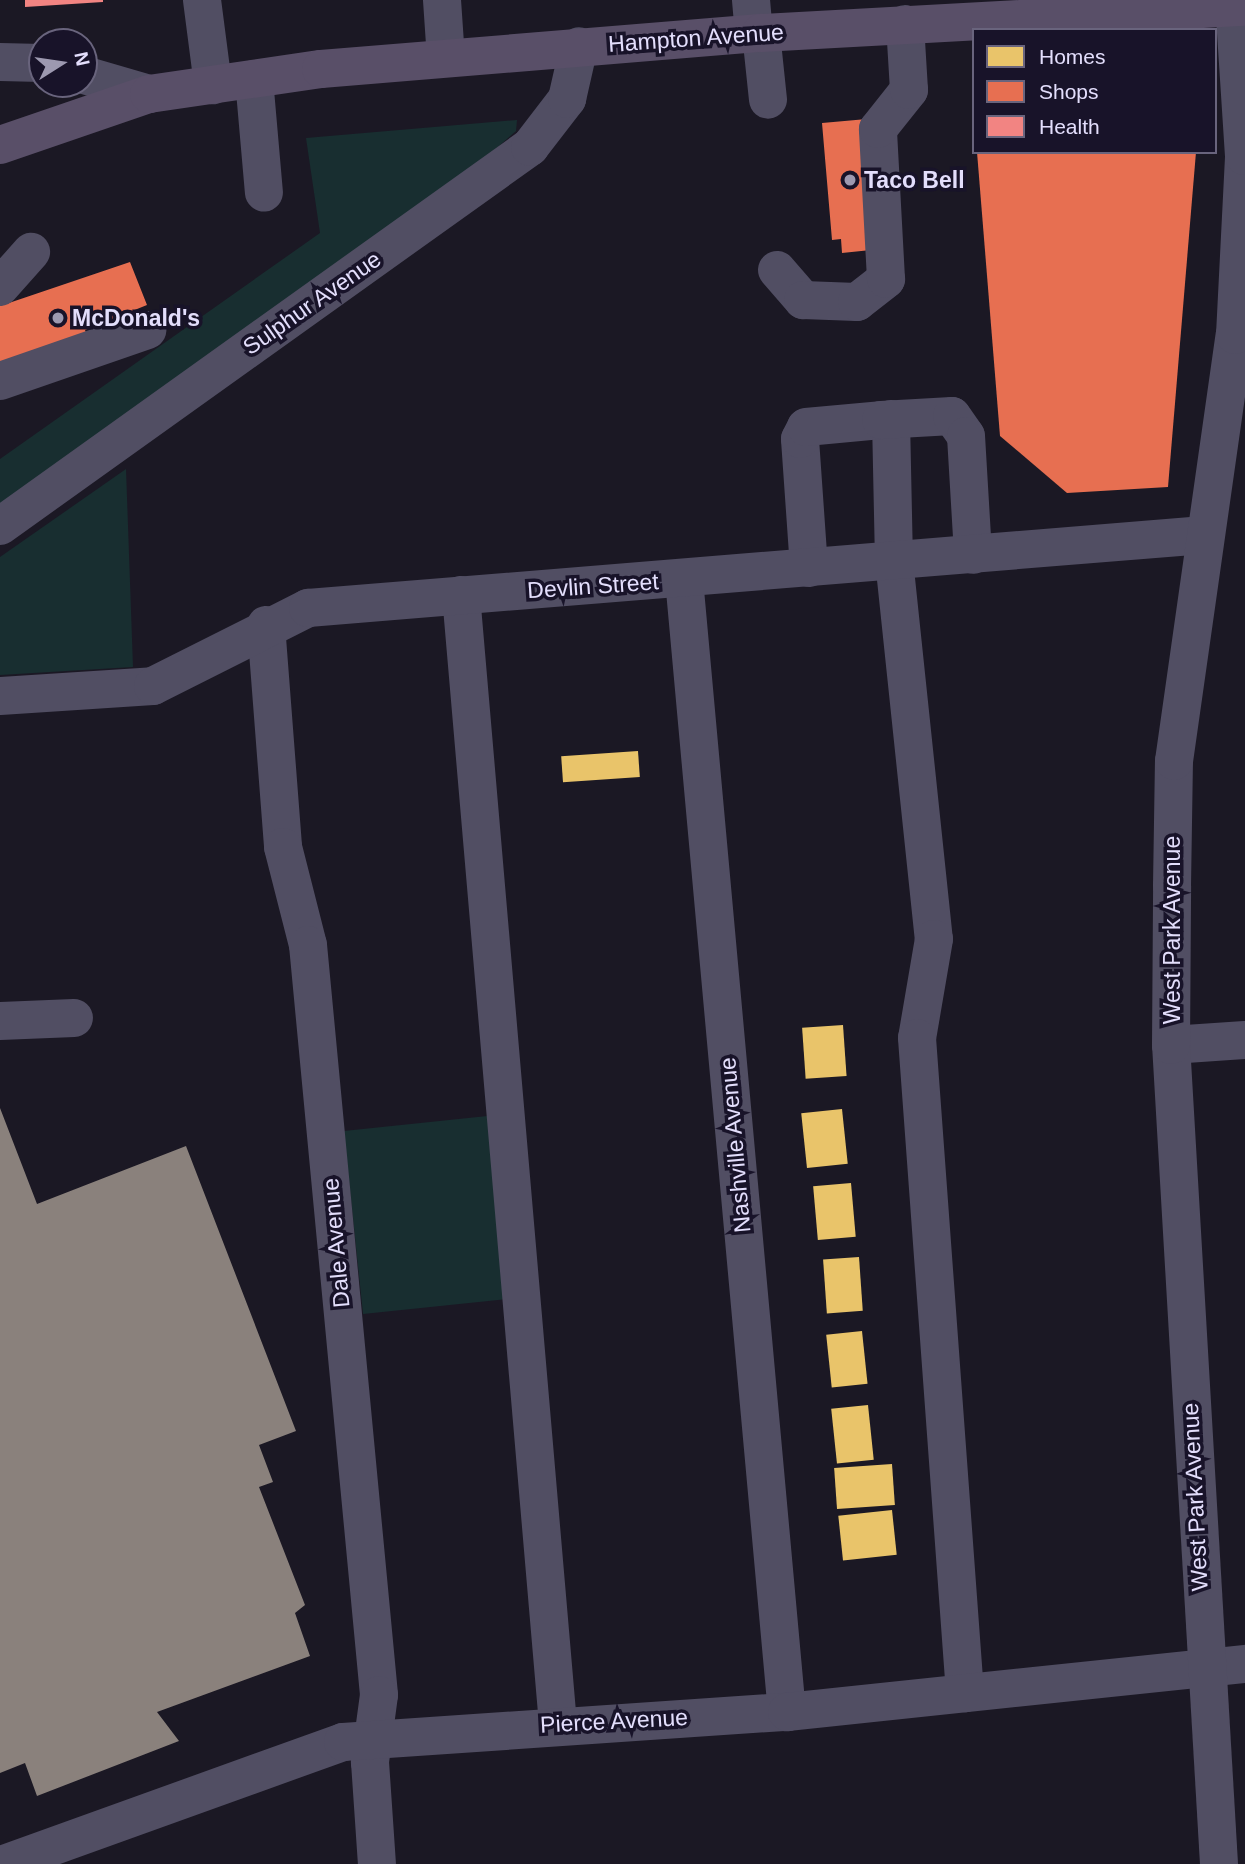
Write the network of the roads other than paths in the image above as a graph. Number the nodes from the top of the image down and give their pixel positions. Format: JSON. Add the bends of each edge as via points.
{"nodes":[{"id":1,"x":202,"y":0,"type":"edge"},
{"id":2,"x":442,"y":0,"type":"edge"},
{"id":3,"x":1238,"y":5,"type":"edge"},
{"id":4,"x":990,"y":10,"type":"edge"},
{"id":5,"x":755,"y":22,"type":"edge"},
{"id":6,"x":905,"y":24,"type":"junction"},
{"id":7,"x":579,"y":46,"type":"junction"},
{"id":8,"x":446,"y":58,"type":"junction"},
{"id":9,"x":0,"y":62,"type":"edge"},
{"id":10,"x":28,"y":63,"type":"edge"},
{"id":11,"x":98,"y":79,"type":"edge"},
{"id":12,"x":254,"y":79,"type":"junction"},
{"id":13,"x":213,"y":85,"type":"junction"},
{"id":14,"x":149,"y":94,"type":"junction"},
{"id":15,"x":768,"y":100,"type":"dead end"},
{"id":16,"x":0,"y":145,"type":"edge"},
{"id":17,"x":264,"y":193,"type":"dead end"},
{"id":18,"x":1243,"y":242,"type":"edge"},
{"id":19,"x":31,"y":252,"type":"dead end"},
{"id":20,"x":777,"y":270,"type":"dead end"},
{"id":21,"x":0,"y":287,"type":"edge"},
{"id":22,"x":147,"y":330,"type":"dead end"},
{"id":23,"x":0,"y":381,"type":"edge"},
{"id":24,"x":891,"y":419,"type":"junction"},
{"id":25,"x":0,"y":526,"type":"edge"},
{"id":26,"x":1204,"y":535,"type":"junction"},
{"id":27,"x":973,"y":555,"type":"junction"},
{"id":28,"x":894,"y":560,"type":"junction"},
{"id":29,"x":809,"y":568,"type":"junction"},
{"id":30,"x":684,"y":579,"type":"junction"},
{"id":31,"x":461,"y":595,"type":"junction"},
{"id":32,"x":266,"y":625,"type":"junction"},
{"id":33,"x":0,"y":696,"type":"edge"},
{"id":34,"x":74,"y":1018,"type":"dead end"},
{"id":35,"x":0,"y":1021,"type":"edge"},
{"id":36,"x":1245,"y":1040,"type":"edge"},
{"id":37,"x":1171,"y":1045,"type":"junction"},
{"id":38,"x":1245,"y":1664,"type":"edge"},
{"id":39,"x":1204,"y":1668,"type":"junction"},
{"id":40,"x":965,"y":1693,"type":"junction"},
{"id":41,"x":787,"y":1712,"type":"junction"},
{"id":42,"x":558,"y":1724,"type":"junction"},
{"id":43,"x":372,"y":1738,"type":"junction"},
{"id":44,"x":4,"y":1864,"type":"edge"},
{"id":45,"x":377,"y":1864,"type":"edge"},
{"id":46,"x":1219,"y":1864,"type":"edge"}],
"edges":[{"from":1,"to":13,"type":"street"},
{"from":2,"to":8,"type":"street"},
{"from":3,"to":4,"type":"main road","name":"Hampton Avenue"},
{"from":3,"to":18,"type":"street","name":"West Park Avenue"},
{"from":4,"to":6,"type":"main road","name":"Hampton Avenue"},
{"from":5,"to":6,"type":"main road","name":"Hampton Avenue"},
{"from":5,"to":7,"type":"main road","name":"Hampton Avenue"},
{"from":5,"to":15,"type":"street"},
{"from":6,"to":20,"type":"street","via":[[909,90],[878,129],[889,240],[886,279],[858,302],[803,300]]},
{"from":7,"to":8,"type":"main road","name":"Hampton Avenue"},
{"from":7,"to":25,"type":"street","name":"Sulphur Avenue","via":[[567,99],[530,147]]},
{"from":8,"to":12,"type":"main road","name":"Hampton Avenue"},
{"from":9,"to":10,"type":"street"},
{"from":11,"to":14,"type":"street","name":"Hampton Avenue"},
{"from":12,"to":13,"type":"main road","name":"Hampton Avenue"},
{"from":12,"to":17,"type":"street"},
{"from":13,"to":14,"type":"main road","name":"Hampton Avenue"},
{"from":14,"to":16,"type":"main road","name":"Hampton Avenue"},
{"from":18,"to":26,"type":"street","name":"West Park Avenue","via":[[1235,335]]},
{"from":19,"to":21,"type":"street"},
{"from":22,"to":23,"type":"street"},
{"from":24,"to":27,"type":"street","via":[[952,416],[966,436]]},
{"from":24,"to":28,"type":"street"},
{"from":24,"to":29,"type":"street","via":[[806,427],[800,439]]},
{"from":26,"to":27,"type":"street","name":"Devlin Street"},
{"from":26,"to":37,"type":"street","name":"West Park Avenue","via":[[1174,761]]},
{"from":27,"to":28,"type":"street","name":"Devlin Street"},
{"from":28,"to":29,"type":"street","name":"Devlin Street"},
{"from":28,"to":40,"type":"street","via":[[934,939],[917,1038]]},
{"from":29,"to":30,"type":"street","name":"Devlin Street"},
{"from":30,"to":31,"type":"street","name":"Devlin Street"},
{"from":30,"to":41,"type":"street","name":"Nashville Avenue"},
{"from":31,"to":32,"type":"street","name":"Devlin Street","via":[[309,608]]},
{"from":31,"to":42,"type":"street"},
{"from":32,"to":33,"type":"street","name":"Devlin Street","via":[[153,686]]},
{"from":32,"to":43,"type":"street","name":"Dale Avenue","via":[[283,846],[308,945],[379,1695]]},
{"from":34,"to":35,"type":"street"},
{"from":36,"to":37,"type":"street"},
{"from":37,"to":39,"type":"street","name":"West Park Avenue"},
{"from":38,"to":39,"type":"street","name":"Pierce Avenue"},
{"from":39,"to":40,"type":"street","name":"Pierce Avenue"},
{"from":39,"to":46,"type":"street","name":"West Park Avenue"},
{"from":40,"to":41,"type":"street","name":"Pierce Avenue"},
{"from":41,"to":42,"type":"street","name":"Pierce Avenue"},
{"from":42,"to":43,"type":"street","name":"Pierce Avenue"},
{"from":43,"to":44,"type":"street","name":"Pierce Avenue","via":[[317,1747]]},
{"from":43,"to":45,"type":"street","name":"Dale Avenue"}]}
